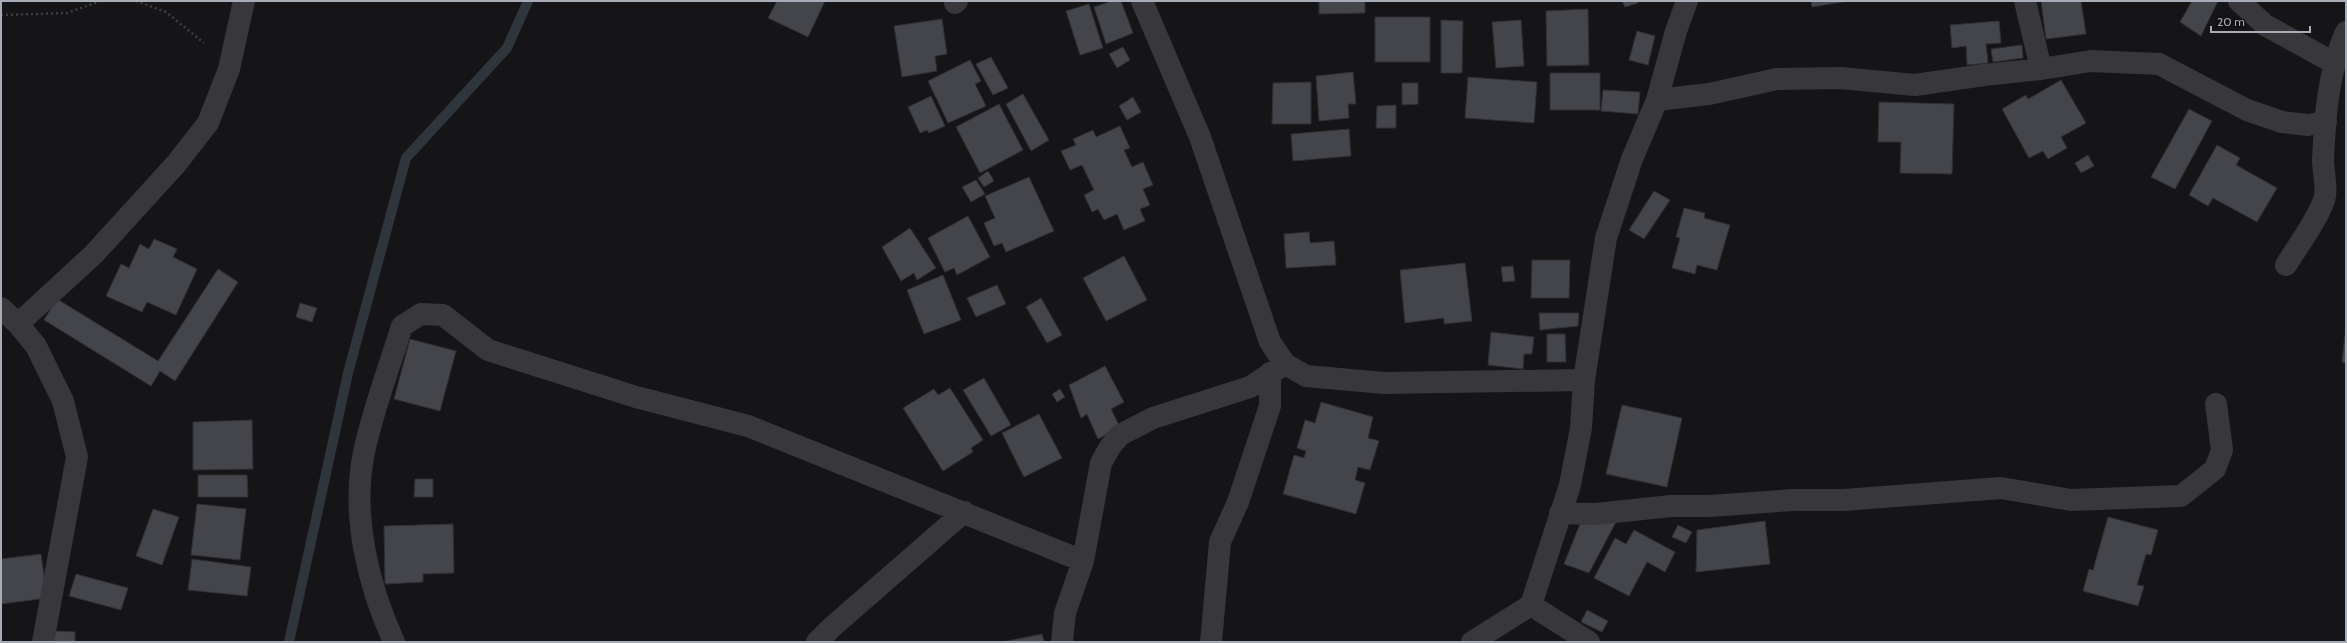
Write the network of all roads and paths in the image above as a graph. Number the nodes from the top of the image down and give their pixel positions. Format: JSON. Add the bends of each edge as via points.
{"nodes":[{"id":1,"x":101,"y":1,"type":"edge"},
{"id":2,"x":136,"y":1,"type":"edge"},
{"id":3,"x":244,"y":1,"type":"edge"},
{"id":4,"x":1142,"y":1,"type":"edge"},
{"id":5,"x":1687,"y":1,"type":"edge"},
{"id":6,"x":2025,"y":1,"type":"edge"},
{"id":7,"x":2239,"y":1,"type":"edge"},
{"id":8,"x":1,"y":15,"type":"edge"},
{"id":9,"x":2346,"y":32,"type":"edge"},
{"id":10,"x":2334,"y":63,"type":"junction"},
{"id":11,"x":229,"y":69,"type":"junction"},
{"id":12,"x":2041,"y":69,"type":"junction"},
{"id":13,"x":1657,"y":100,"type":"junction"},
{"id":14,"x":2326,"y":122,"type":"junction"},
{"id":15,"x":2286,"y":265,"type":"dead end"},
{"id":16,"x":1,"y":308,"type":"edge"},
{"id":17,"x":18,"y":324,"type":"junction"},
{"id":18,"x":1277,"y":369,"type":"junction"},
{"id":19,"x":1584,"y":380,"type":"junction"},
{"id":20,"x":2216,"y":404,"type":"dead end"},
{"id":21,"x":964,"y":512,"type":"junction"},
{"id":22,"x":1560,"y":513,"type":"junction"},
{"id":23,"x":1083,"y":561,"type":"junction"},
{"id":24,"x":1531,"y":605,"type":"junction"},
{"id":25,"x":43,"y":642,"type":"edge"},
{"id":26,"x":394,"y":642,"type":"edge"},
{"id":27,"x":818,"y":642,"type":"edge"},
{"id":28,"x":1062,"y":642,"type":"edge"},
{"id":29,"x":1211,"y":642,"type":"edge"},
{"id":30,"x":1472,"y":642,"type":"edge"},
{"id":31,"x":1589,"y":642,"type":"edge"}],
"edges":[{"from":1,"to":8,"type":"path","via":[[67,13]]},
{"from":2,"to":11,"type":"path","via":[[166,12],[198,37]]},
{"from":3,"to":11,"type":"street"},
{"from":4,"to":18,"type":"street","via":[[1200,137]]},
{"from":5,"to":13,"type":"street"},
{"from":6,"to":12,"type":"street"},
{"from":7,"to":10,"type":"street","via":[[2266,24]]},
{"from":9,"to":10,"type":"street"},
{"from":10,"to":14,"type":"street"},
{"from":11,"to":17,"type":"street","via":[[208,123],[176,164],[94,254]]},
{"from":12,"to":13,"type":"street","via":[[1915,85],[1840,78],[1777,79],[1709,94]]},
{"from":12,"to":14,"type":"street","via":[[2091,61],[2159,64],[2248,110],[2282,122],[2308,125]]},
{"from":13,"to":19,"type":"street","via":[[1632,160],[1606,238]]},
{"from":14,"to":15,"type":"street","via":[[2323,160],[2325,197]]},
{"from":16,"to":17,"type":"street"},
{"from":17,"to":25,"type":"street","via":[[36,346],[63,401],[77,458]]},
{"from":18,"to":19,"type":"street","via":[[1306,376],[1384,383]]},
{"from":18,"to":23,"type":"street","via":[[1250,387],[1153,418],[1120,435],[1101,463]]},
{"from":18,"to":29,"type":"street","via":[[1270,406],[1238,502],[1220,542]]},
{"from":19,"to":22,"type":"street","via":[[1581,428],[1570,485]]},
{"from":20,"to":22,"type":"street","via":[[2222,450],[2215,469],[2181,496],[2071,500],[2001,488],[1851,499],[1670,506],[1596,514]]},
{"from":21,"to":23,"type":"street"},
{"from":21,"to":26,"type":"street","via":[[748,426],[636,397],[488,350],[443,315],[421,314],[402,326],[364,452],[359,492],[366,564]]},
{"from":21,"to":27,"type":"street","via":[[836,623]]},
{"from":22,"to":24,"type":"street"},
{"from":23,"to":28,"type":"street","via":[[1065,612]]},
{"from":24,"to":30,"type":"street"},
{"from":24,"to":31,"type":"street"}]}
